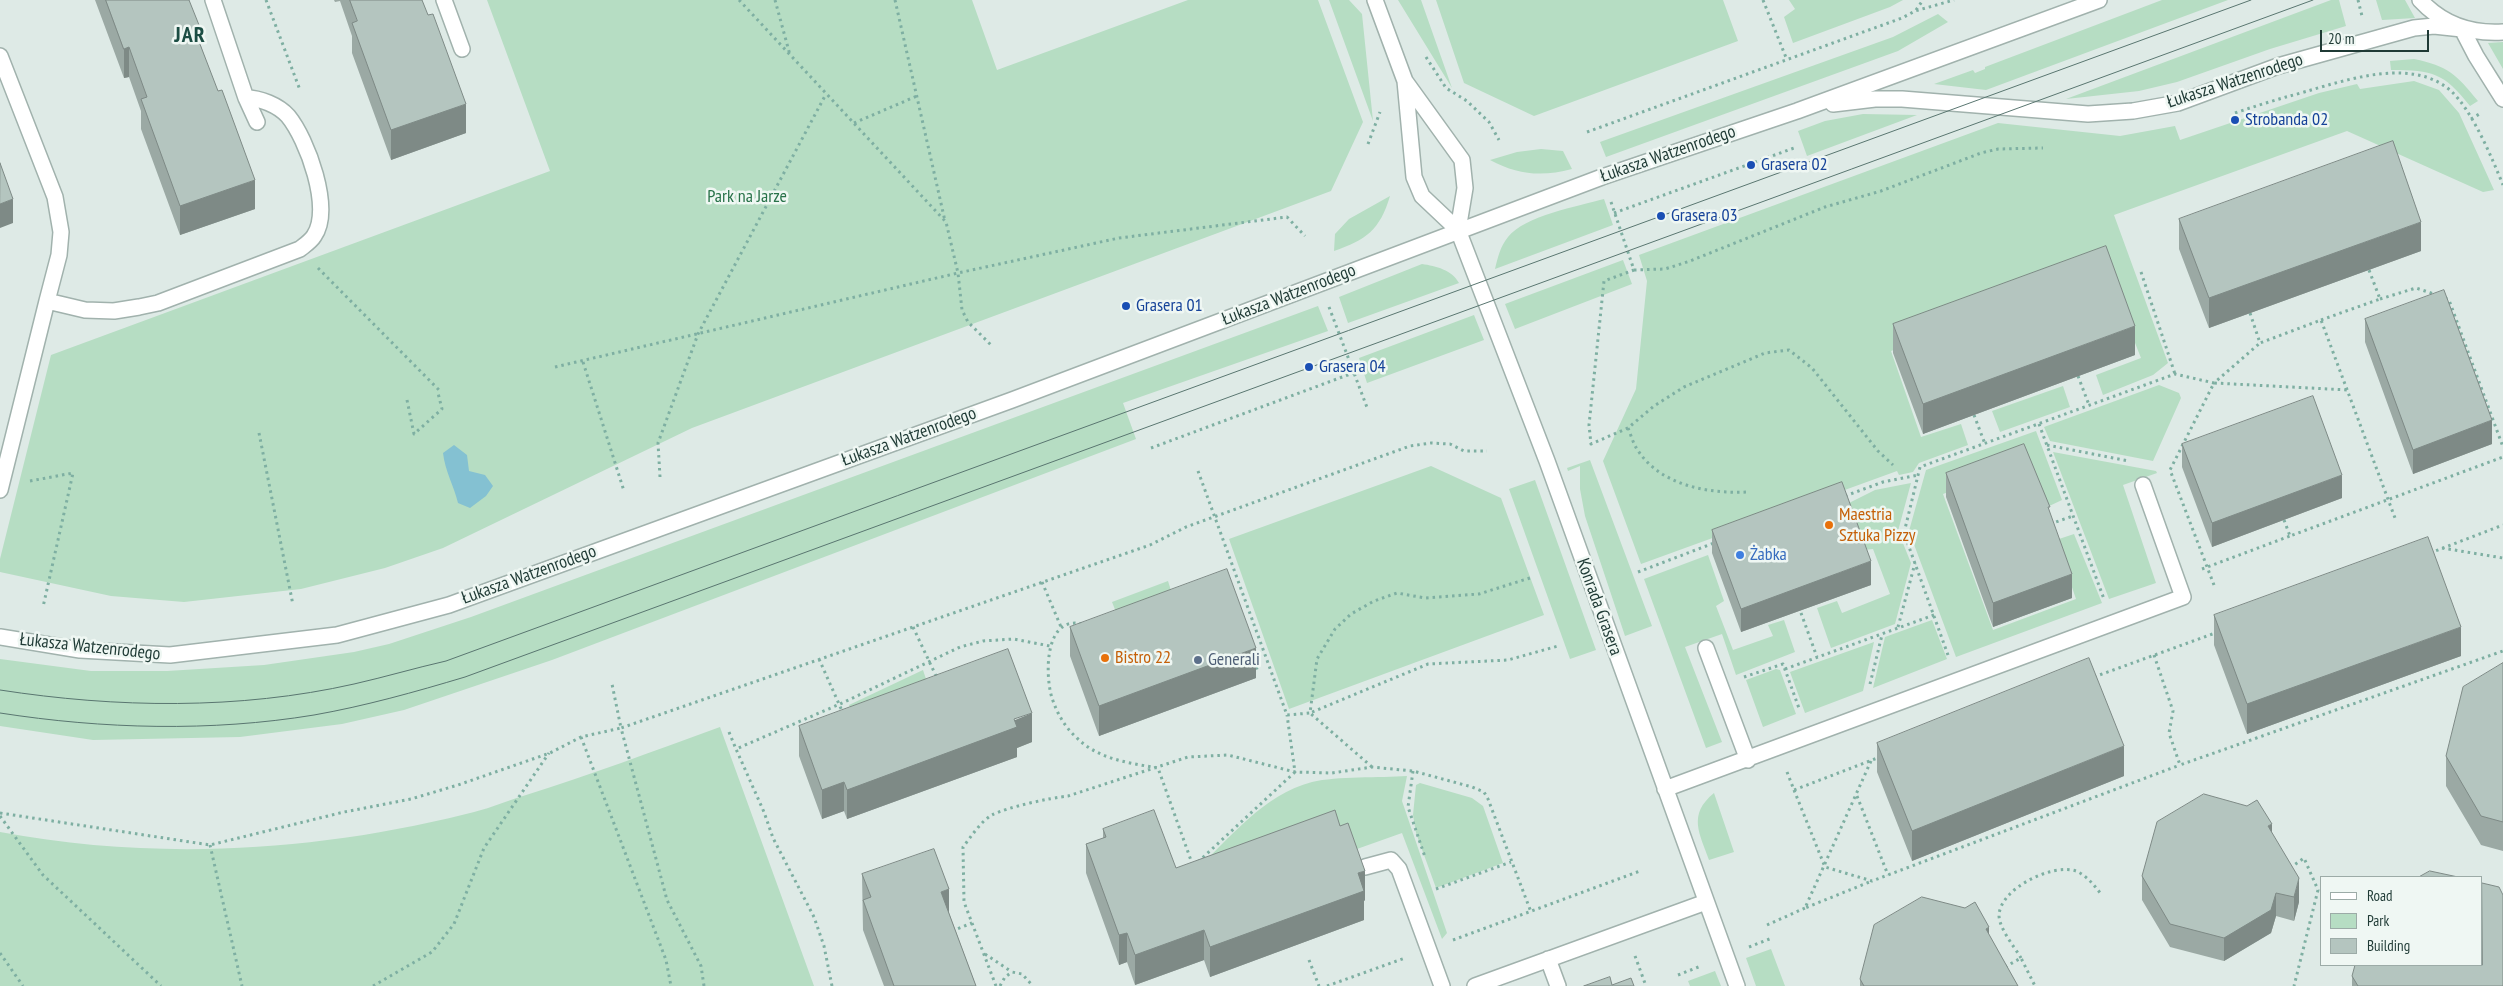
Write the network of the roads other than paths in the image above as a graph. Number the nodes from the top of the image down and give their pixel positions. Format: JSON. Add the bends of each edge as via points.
{"nodes":[{"id":1,"x":213,"y":0,"type":"edge"},
{"id":2,"x":444,"y":0,"type":"edge"},
{"id":3,"x":1375,"y":0,"type":"edge"},
{"id":4,"x":2099,"y":0,"type":"edge"},
{"id":5,"x":2420,"y":0,"type":"edge"},
{"id":6,"x":2462,"y":29,"type":"junction"},
{"id":7,"x":2503,"y":32,"type":"edge"},
{"id":8,"x":462,"y":49,"type":"dead end"},
{"id":9,"x":0,"y":56,"type":"edge"},
{"id":10,"x":1405,"y":81,"type":"junction"},
{"id":11,"x":246,"y":98,"type":"junction"},
{"id":12,"x":2503,"y":99,"type":"edge"},
{"id":13,"x":1797,"y":111,"type":"junction"},
{"id":14,"x":257,"y":122,"type":"dead end"},
{"id":15,"x":1458,"y":230,"type":"junction"},
{"id":16,"x":47,"y":301,"type":"junction"},
{"id":17,"x":2143,"y":485,"type":"dead end"},
{"id":18,"x":0,"y":489,"type":"edge"},
{"id":19,"x":0,"y":637,"type":"edge"},
{"id":20,"x":1706,"y":648,"type":"dead end"},
{"id":21,"x":1748,"y":760,"type":"junction"},
{"id":22,"x":1665,"y":789,"type":"junction"},
{"id":23,"x":1365,"y":867,"type":"edge"},
{"id":24,"x":1706,"y":902,"type":"junction"},
{"id":25,"x":1548,"y":959,"type":"junction"},
{"id":26,"x":1442,"y":986,"type":"edge"},
{"id":27,"x":1475,"y":986,"type":"edge"},
{"id":28,"x":1558,"y":986,"type":"edge"},
{"id":29,"x":1737,"y":986,"type":"edge"}],
"edges":[{"from":1,"to":11,"type":"street"},
{"from":2,"to":8,"type":"street"},
{"from":3,"to":10,"type":"street","name":"Konrada Grasera"},
{"from":4,"to":13,"type":"street","name":"Łukasza Watzenrodego"},
{"from":5,"to":6,"type":"street","via":[[2430,11]]},
{"from":6,"to":7,"type":"street","name":"Łukasza Watzenrodego"},
{"from":6,"to":12,"type":"street"},
{"from":6,"to":13,"type":"street","name":"Łukasza Watzenrodego","via":[[2414,28],[2278,66],[2178,103],[2133,110],[2088,114],[1935,100],[1875,99]]},
{"from":9,"to":16,"type":"street","via":[[55,197],[61,232],[59,255]]},
{"from":10,"to":15,"type":"street","name":"Konrada Grasera","via":[[1414,178],[1422,196]]},
{"from":10,"to":15,"type":"street","name":"Konrada Grasera","via":[[1462,160],[1465,188]]},
{"from":11,"to":14,"type":"street"},
{"from":11,"to":16,"type":"street","via":[[257,98],[286,115],[296,128],[319,185],[322,204],[315,235],[300,250],[158,303],[114,311],[86,310]]},
{"from":13,"to":15,"type":"street","name":"Łukasza Watzenrodego"},
{"from":15,"to":19,"type":"street","name":"Łukasza Watzenrodego","via":[[1021,397],[440,607],[337,635],[170,654],[80,650]]},
{"from":15,"to":22,"type":"street","name":"Konrada Grasera"},
{"from":16,"to":18,"type":"street"},
{"from":17,"to":21,"type":"street","via":[[2183,597]]},
{"from":20,"to":21,"type":"street"},
{"from":21,"to":22,"type":"street"},
{"from":22,"to":24,"type":"street","name":"Konrada Grasera"},
{"from":23,"to":26,"type":"street","via":[[1391,860],[1399,869]]},
{"from":24,"to":25,"type":"street"},
{"from":24,"to":29,"type":"street","name":"Konrada Grasera"},
{"from":25,"to":27,"type":"street"},
{"from":25,"to":28,"type":"street"}]}
